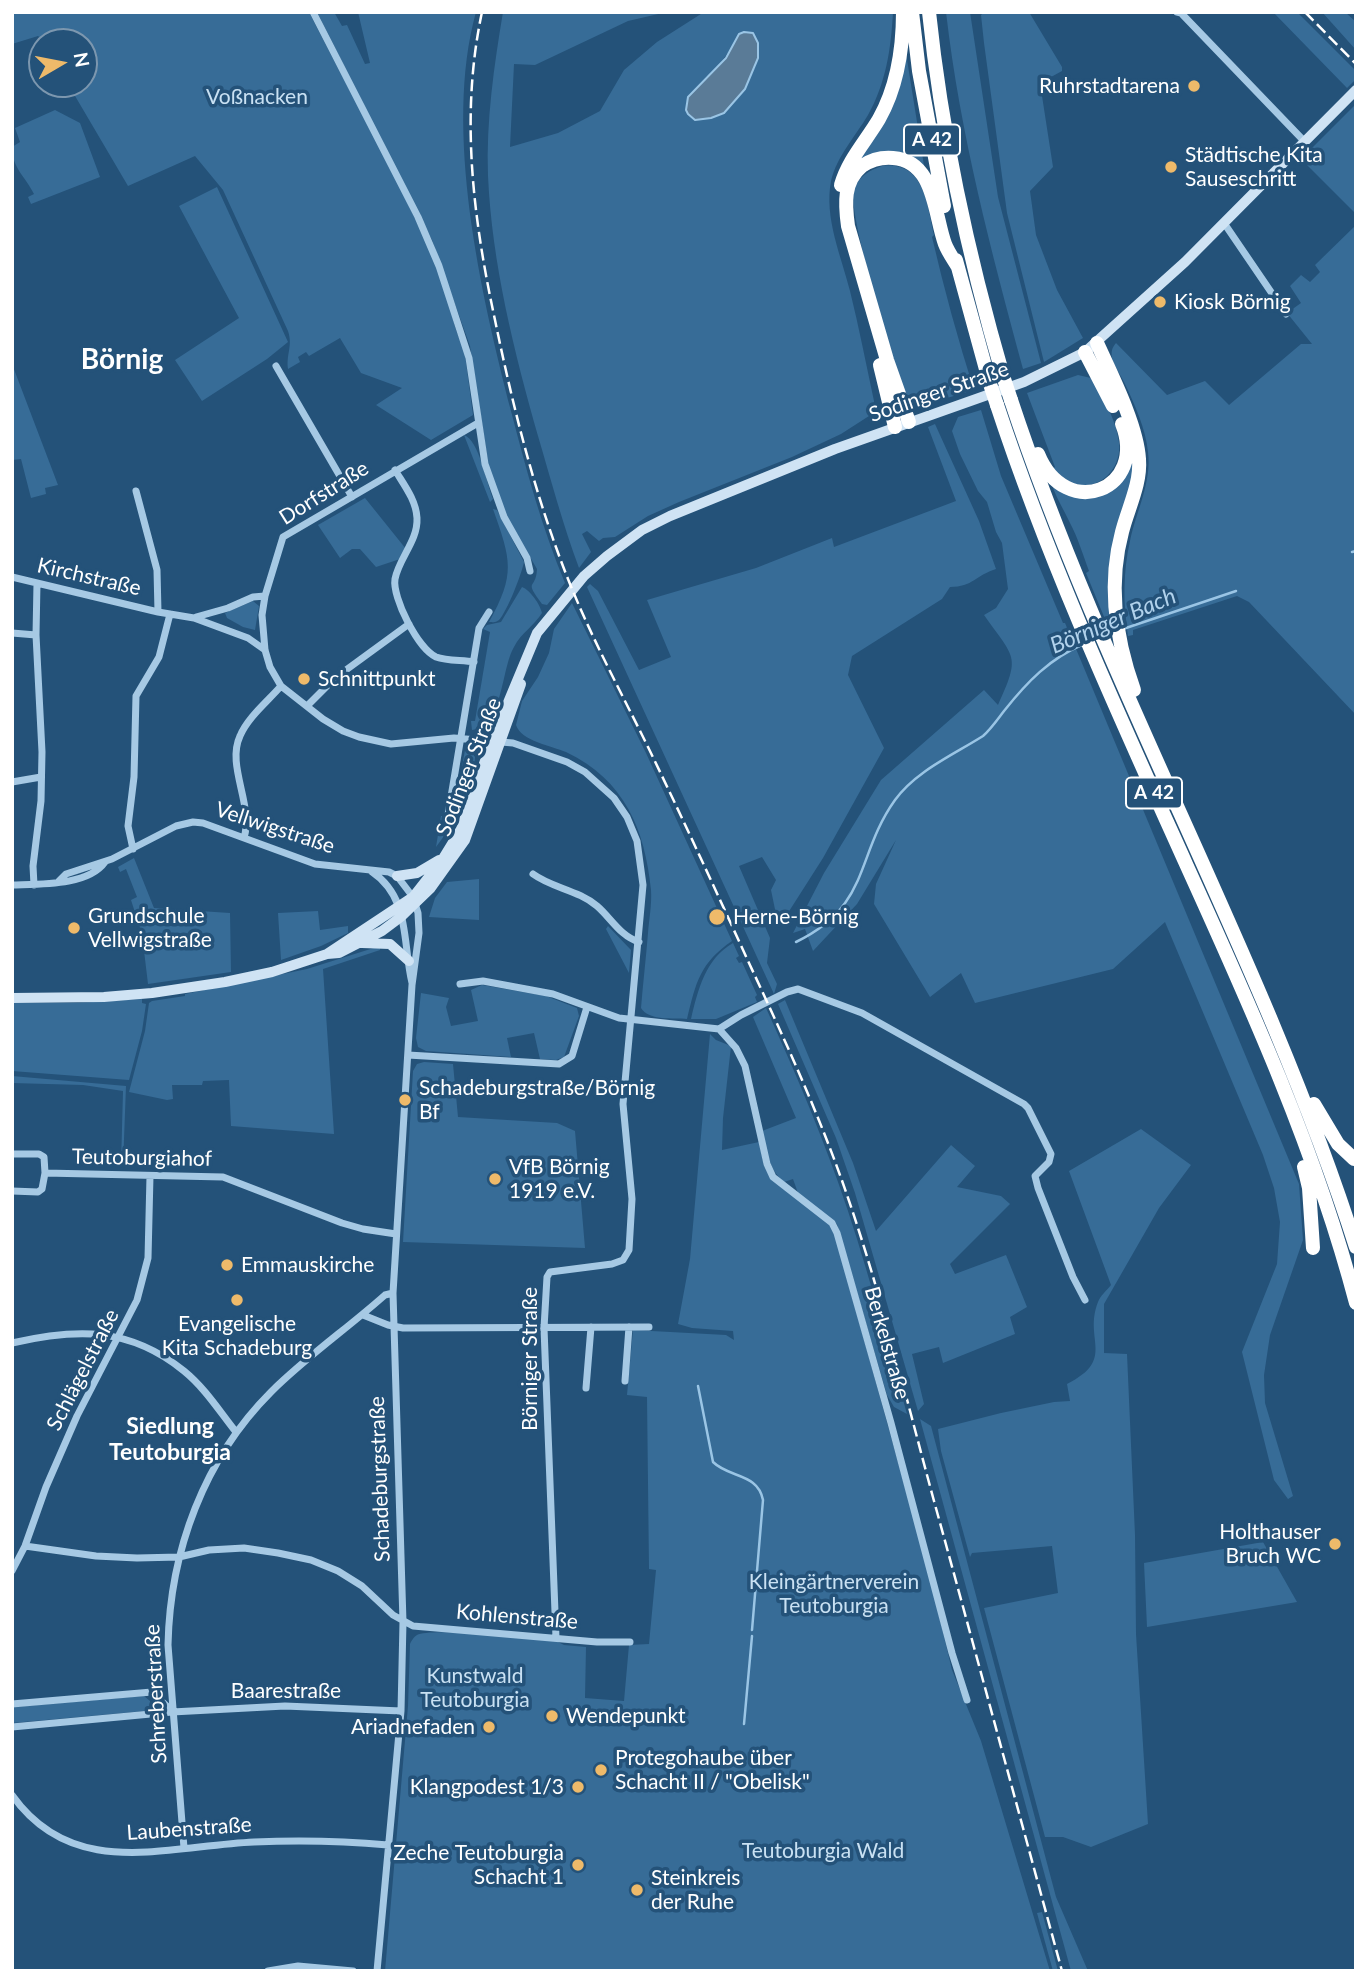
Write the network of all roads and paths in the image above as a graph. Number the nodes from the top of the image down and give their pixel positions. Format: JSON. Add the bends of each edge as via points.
{"nodes":[{"id":1,"x":313,"y":12,"type":"edge"},
{"id":2,"x":903,"y":12,"type":"edge"},
{"id":3,"x":912,"y":12,"type":"edge"},
{"id":4,"x":929,"y":12,"type":"edge"},
{"id":5,"x":1177,"y":12,"type":"edge"},
{"id":6,"x":1356,"y":90,"type":"edge"},
{"id":7,"x":1305,"y":142,"type":"junction"},
{"id":8,"x":1224,"y":223,"type":"junction"},
{"id":9,"x":958,"y":267,"type":"junction"},
{"id":10,"x":1286,"y":314,"type":"dead end"},
{"id":11,"x":1091,"y":347,"type":"junction"},
{"id":12,"x":276,"y":366,"type":"dead end"},
{"id":13,"x":1007,"y":404,"type":"junction"},
{"id":14,"x":478,"y":423,"type":"junction"},
{"id":15,"x":902,"y":425,"type":"junction"},
{"id":16,"x":395,"y":470,"type":"junction"},
{"id":17,"x":136,"y":491,"type":"dead end"},
{"id":18,"x":352,"y":497,"type":"junction"},
{"id":19,"x":530,"y":571,"type":"dead end"},
{"id":20,"x":12,"y":577,"type":"edge"},
{"id":21,"x":37,"y":583,"type":"junction"},
{"id":22,"x":265,"y":596,"type":"junction"},
{"id":23,"x":158,"y":612,"type":"junction"},
{"id":24,"x":489,"y":612,"type":"dead end"},
{"id":25,"x":170,"y":614,"type":"junction"},
{"id":26,"x":194,"y":618,"type":"junction"},
{"id":27,"x":409,"y":624,"type":"junction"},
{"id":28,"x":12,"y":633,"type":"edge"},
{"id":29,"x":36,"y":635,"type":"junction"},
{"id":30,"x":1098,"y":647,"type":"junction"},
{"id":31,"x":265,"y":650,"type":"junction"},
{"id":32,"x":474,"y":662,"type":"junction"},
{"id":33,"x":281,"y":686,"type":"junction"},
{"id":34,"x":307,"y":706,"type":"junction"},
{"id":35,"x":461,"y":738,"type":"junction"},
{"id":36,"x":496,"y":741,"type":"junction"},
{"id":37,"x":1156,"y":761,"type":"junction"},
{"id":38,"x":41,"y":777,"type":"junction"},
{"id":39,"x":12,"y":782,"type":"edge"},
{"id":40,"x":448,"y":815,"type":"dead end"},
{"id":41,"x":244,"y":838,"type":"junction"},
{"id":42,"x":133,"y":849,"type":"junction"},
{"id":43,"x":442,"y":860,"type":"junction"},
{"id":44,"x":370,"y":870,"type":"junction"},
{"id":45,"x":533,"y":874,"type":"dead end"},
{"id":46,"x":397,"y":876,"type":"junction"},
{"id":47,"x":34,"y":885,"type":"junction"},
{"id":48,"x":12,"y":886,"type":"edge"},
{"id":49,"x":414,"y":900,"type":"junction"},
{"id":50,"x":401,"y":911,"type":"junction"},
{"id":51,"x":639,"y":942,"type":"junction"},
{"id":52,"x":361,"y":943,"type":"junction"},
{"id":53,"x":327,"y":954,"type":"junction"},
{"id":54,"x":409,"y":961,"type":"junction"},
{"id":55,"x":460,"y":984,"type":"dead end"},
{"id":56,"x":412,"y":985,"type":"junction"},
{"id":57,"x":12,"y":998,"type":"edge"},
{"id":58,"x":587,"y":1007,"type":"junction"},
{"id":59,"x":632,"y":1020,"type":"junction"},
{"id":60,"x":719,"y":1029,"type":"junction"},
{"id":61,"x":1276,"y":1029,"type":"junction"},
{"id":62,"x":408,"y":1055,"type":"junction"},
{"id":63,"x":1291,"y":1108,"type":"junction"},
{"id":64,"x":12,"y":1154,"type":"edge"},
{"id":65,"x":1354,"y":1159,"type":"dead end"},
{"id":66,"x":45,"y":1173,"type":"junction"},
{"id":67,"x":150,"y":1176,"type":"junction"},
{"id":68,"x":12,"y":1191,"type":"edge"},
{"id":69,"x":396,"y":1234,"type":"junction"},
{"id":70,"x":1356,"y":1247,"type":"edge"},
{"id":71,"x":1313,"y":1248,"type":"dead end"},
{"id":72,"x":393,"y":1293,"type":"junction"},
{"id":73,"x":1085,"y":1300,"type":"dead end"},
{"id":74,"x":1356,"y":1303,"type":"edge"},
{"id":75,"x":363,"y":1315,"type":"junction"},
{"id":76,"x":393,"y":1326,"type":"junction"},
{"id":77,"x":591,"y":1327,"type":"junction"},
{"id":78,"x":629,"y":1327,"type":"junction"},
{"id":79,"x":649,"y":1327,"type":"dead end"},
{"id":80,"x":544,"y":1328,"type":"junction"},
{"id":81,"x":120,"y":1337,"type":"junction"},
{"id":82,"x":12,"y":1343,"type":"edge"},
{"id":83,"x":625,"y":1381,"type":"dead end"},
{"id":84,"x":586,"y":1388,"type":"dead end"},
{"id":85,"x":236,"y":1432,"type":"junction"},
{"id":86,"x":25,"y":1546,"type":"junction"},
{"id":87,"x":179,"y":1557,"type":"junction"},
{"id":88,"x":12,"y":1572,"type":"edge"},
{"id":89,"x":403,"y":1622,"type":"junction"},
{"id":90,"x":556,"y":1638,"type":"junction"},
{"id":91,"x":630,"y":1642,"type":"dead end"},
{"id":92,"x":967,"y":1700,"type":"dead end"},
{"id":93,"x":12,"y":1704,"type":"edge"},
{"id":94,"x":401,"y":1711,"type":"junction"},
{"id":95,"x":172,"y":1712,"type":"junction"},
{"id":96,"x":12,"y":1727,"type":"edge"},
{"id":97,"x":12,"y":1795,"type":"edge"},
{"id":98,"x":388,"y":1845,"type":"junction"},
{"id":99,"x":184,"y":1848,"type":"junction"},
{"id":100,"x":269,"y":1971,"type":"edge"},
{"id":101,"x":353,"y":1971,"type":"edge"},
{"id":102,"x":377,"y":1971,"type":"edge"}],
"edges":[{"from":1,"to":14,"type":"street","via":[[439,266],[468,358]]},
{"from":2,"to":15,"type":"highway","via":[[890,96],[845,172],[839,204]]},
{"from":3,"to":9,"type":"highway","number":"A 42","via":[[937,172]]},
{"from":4,"to":13,"type":"highway","number":"A 42","bridge":true,"via":[[959,206]]},
{"from":5,"to":7,"type":"street"},
{"from":6,"to":7,"type":"main road","name":"Sodinger Straße"},
{"from":7,"to":8,"type":"main road","name":"Sodinger Straße"},
{"from":8,"to":10,"type":"street"},
{"from":8,"to":11,"type":"main road","name":"Sodinger Straße"},
{"from":9,"to":13,"type":"highway","number":"A 42","bridge":true,"via":[[990,384]]},
{"from":9,"to":15,"type":"highway","via":[[918,168],[907,161],[883,158],[872,160],[852,176],[845,204],[848,226]]},
{"from":11,"to":13,"type":"highway","via":[[1127,440],[1126,462],[1107,486],[1073,491],[1054,481],[1027,425]]},
{"from":11,"to":15,"type":"main road","name":"Sodinger Straße","via":[[1024,382]]},
{"from":11,"to":37,"type":"highway","via":[[1132,427],[1139,458],[1117,555],[1117,621],[1128,673],[1154,737]]},
{"from":12,"to":18,"type":"street"},
{"from":13,"to":30,"type":"highway","number":"A 42","via":[[1097,627]]},
{"from":13,"to":30,"type":"highway","number":"A 42","via":[[1025,488],[1083,633]]},
{"from":14,"to":16,"type":"street","name":"Dorfstraße"},
{"from":14,"to":19,"type":"street","via":[[494,492]]},
{"from":15,"to":36,"type":"main road","name":"Sodinger Straße","via":[[652,524],[620,545],[584,576],[545,620],[525,658]]},
{"from":16,"to":18,"type":"street","name":"Dorfstraße"},
{"from":16,"to":27,"type":"street","name":"Dorfstraße","via":[[417,515],[415,534],[394,588]]},
{"from":17,"to":23,"type":"street","name":"Kirchstraße","via":[[157,570]]},
{"from":18,"to":22,"type":"street","name":"Dorfstraße","via":[[284,537]]},
{"from":20,"to":21,"type":"street","name":"Kirchstraße"},
{"from":21,"to":23,"type":"street","name":"Kirchstraße"},
{"from":21,"to":29,"type":"street"},
{"from":22,"to":26,"type":"street","name":"Kirchstraße"},
{"from":22,"to":31,"type":"street","name":"Dorfstraße"},
{"from":23,"to":25,"type":"street","name":"Kirchstraße"},
{"from":24,"to":32,"type":"street","via":[[479,628]]},
{"from":25,"to":26,"type":"street","name":"Kirchstraße"},
{"from":25,"to":42,"type":"street","via":[[159,657],[136,696],[128,826]]},
{"from":26,"to":31,"type":"street","name":"Kirchstraße","via":[[247,638]]},
{"from":27,"to":32,"type":"street","name":"Dorfstraße","via":[[436,656]]},
{"from":27,"to":34,"type":"street","via":[[335,678]]},
{"from":28,"to":29,"type":"street"},
{"from":29,"to":38,"type":"street"},
{"from":30,"to":37,"type":"highway","number":"A 42"},
{"from":30,"to":63,"type":"highway","number":"A 42"},
{"from":31,"to":33,"type":"street","name":"Dorfstraße"},
{"from":32,"to":35,"type":"street"},
{"from":33,"to":34,"type":"street","name":"Dorfstraße"},
{"from":33,"to":41,"type":"street","via":[[237,742],[247,819]]},
{"from":34,"to":35,"type":"street","name":"Dorfstraße","via":[[343,731],[378,742],[404,745]]},
{"from":35,"to":36,"type":"street","name":"Dorfstraße"},
{"from":35,"to":40,"type":"street"},
{"from":36,"to":43,"type":"main road","name":"Sodinger Straße","via":[[461,829]]},
{"from":36,"to":49,"type":"main road","name":"Sodinger Straße","via":[[465,840],[444,871]]},
{"from":36,"to":51,"type":"street","via":[[519,744],[567,762],[614,798],[637,841],[643,886]]},
{"from":37,"to":61,"type":"highway","number":"A 42"},
{"from":38,"to":39,"type":"street"},
{"from":38,"to":47,"type":"street"},
{"from":41,"to":42,"type":"street","name":"Vellwigstraße","via":[[193,822]]},
{"from":41,"to":44,"type":"street","name":"Vellwigstraße","via":[[315,864]]},
{"from":42,"to":47,"type":"street","name":"Vellwigstraße","via":[[105,862],[94,873],[68,882]]},
{"from":43,"to":46,"type":"main road","via":[[417,873]]},
{"from":43,"to":49,"type":"main road","name":"Sodinger Straße"},
{"from":44,"to":46,"type":"street","name":"Vellwigstraße"},
{"from":44,"to":50,"type":"street","via":[[390,887]]},
{"from":45,"to":51,"type":"street","via":[[582,896],[624,935]]},
{"from":46,"to":49,"type":"street"},
{"from":47,"to":48,"type":"street","name":"Vellwigstraße"},
{"from":49,"to":50,"type":"main road","name":"Sodinger Straße"},
{"from":49,"to":56,"type":"street","name":"Schadeburgstraße","via":[[419,933]]},
{"from":50,"to":52,"type":"main road","name":"Sodinger Straße"},
{"from":50,"to":53,"type":"main road","name":"Sodinger Straße"},
{"from":50,"to":54,"type":"street","name":"Schadeburgstraße"},
{"from":51,"to":59,"type":"street"},
{"from":52,"to":53,"type":"main road","name":"Sodinger Straße"},
{"from":52,"to":54,"type":"main road","via":[[390,944]]},
{"from":53,"to":57,"type":"main road","name":"Sodinger Straße","via":[[272,972],[174,990],[104,997]]},
{"from":54,"to":56,"type":"street","name":"Schadeburgstraße"},
{"from":55,"to":58,"type":"street","via":[[483,981],[553,994]]},
{"from":56,"to":62,"type":"street","name":"Schadeburgstraße"},
{"from":58,"to":59,"type":"street"},
{"from":58,"to":62,"type":"street","via":[[572,1056],[559,1065]]},
{"from":59,"to":60,"type":"street"},
{"from":59,"to":80,"type":"street","name":"Börniger Straße","via":[[623,1104],[632,1199],[629,1251],[623,1260],[612,1264],[550,1272]]},
{"from":60,"to":73,"type":"street","via":[[798,989],[862,1013],[1024,1104],[1051,1154],[1035,1176],[1038,1188]]},
{"from":60,"to":92,"type":"street","name":"Berkelstraße","via":[[742,1058],[773,1177],[832,1223],[837,1233]]},
{"from":61,"to":65,"type":"highway","via":[[1294,1055],[1318,1114]]},
{"from":61,"to":70,"type":"highway","number":"A 42"},
{"from":62,"to":69,"type":"street","name":"Schadeburgstraße"},
{"from":63,"to":71,"type":"highway","via":[[1294,1139],[1309,1188]]},
{"from":63,"to":74,"type":"highway","number":"A 42"},
{"from":64,"to":66,"type":"street","name":"Teutoburgiahof","via":[[44,1157]]},
{"from":66,"to":67,"type":"street","name":"Teutoburgiahof"},
{"from":66,"to":68,"type":"street","name":"Teutoburgiahof","via":[[38,1192]]},
{"from":67,"to":69,"type":"street","name":"Teutoburgiahof","via":[[223,1177],[342,1223]]},
{"from":67,"to":81,"type":"street","name":"Schlägelstraße","via":[[146,1269]]},
{"from":69,"to":72,"type":"street","name":"Schadeburgstraße"},
{"from":72,"to":75,"type":"street","name":"Schreberstraße"},
{"from":72,"to":76,"type":"street","name":"Schadeburgstraße"},
{"from":75,"to":76,"type":"street"},
{"from":75,"to":85,"type":"street","name":"Schreberstraße","via":[[282,1382]]},
{"from":76,"to":80,"type":"street"},
{"from":76,"to":89,"type":"street","name":"Schadeburgstraße"},
{"from":77,"to":78,"type":"street"},
{"from":77,"to":80,"type":"street"},
{"from":77,"to":84,"type":"street"},
{"from":78,"to":79,"type":"street"},
{"from":78,"to":83,"type":"street"},
{"from":80,"to":90,"type":"street","name":"Börniger Straße"},
{"from":81,"to":82,"type":"street","via":[[70,1334]]},
{"from":81,"to":85,"type":"street","via":[[157,1352],[185,1372]]},
{"from":81,"to":86,"type":"street","name":"Schlägelstraße","via":[[77,1416]]},
{"from":85,"to":87,"type":"street","name":"Schreberstraße","via":[[207,1480]]},
{"from":86,"to":87,"type":"street","via":[[96,1556]]},
{"from":86,"to":88,"type":"street","name":"Schlägelstraße"},
{"from":87,"to":89,"type":"street","via":[[244,1548],[311,1560],[362,1586]]},
{"from":87,"to":95,"type":"street","name":"Schreberstraße","via":[[168,1614]]},
{"from":89,"to":90,"type":"street","name":"Kohlenstraße"},
{"from":89,"to":94,"type":"street","name":"Schadeburgstraße"},
{"from":90,"to":91,"type":"street","name":"Kohlenstraße"},
{"from":93,"to":95,"type":"street","via":[[152,1692]]},
{"from":94,"to":95,"type":"street","name":"Baarestraße","via":[[285,1706]]},
{"from":94,"to":98,"type":"street","name":"Schadeburgstraße"},
{"from":95,"to":96,"type":"street","name":"Baarestraße"},
{"from":95,"to":99,"type":"street","name":"Schreberstraße"},
{"from":97,"to":99,"type":"street","name":"Laubenstraße","via":[[38,1824],[74,1845],[111,1852]]},
{"from":98,"to":99,"type":"street","name":"Laubenstraße","via":[[275,1841]]},
{"from":98,"to":102,"type":"street","name":"Schadeburgstraße"},
{"from":100,"to":101,"type":"street","via":[[298,1966]]}]}
